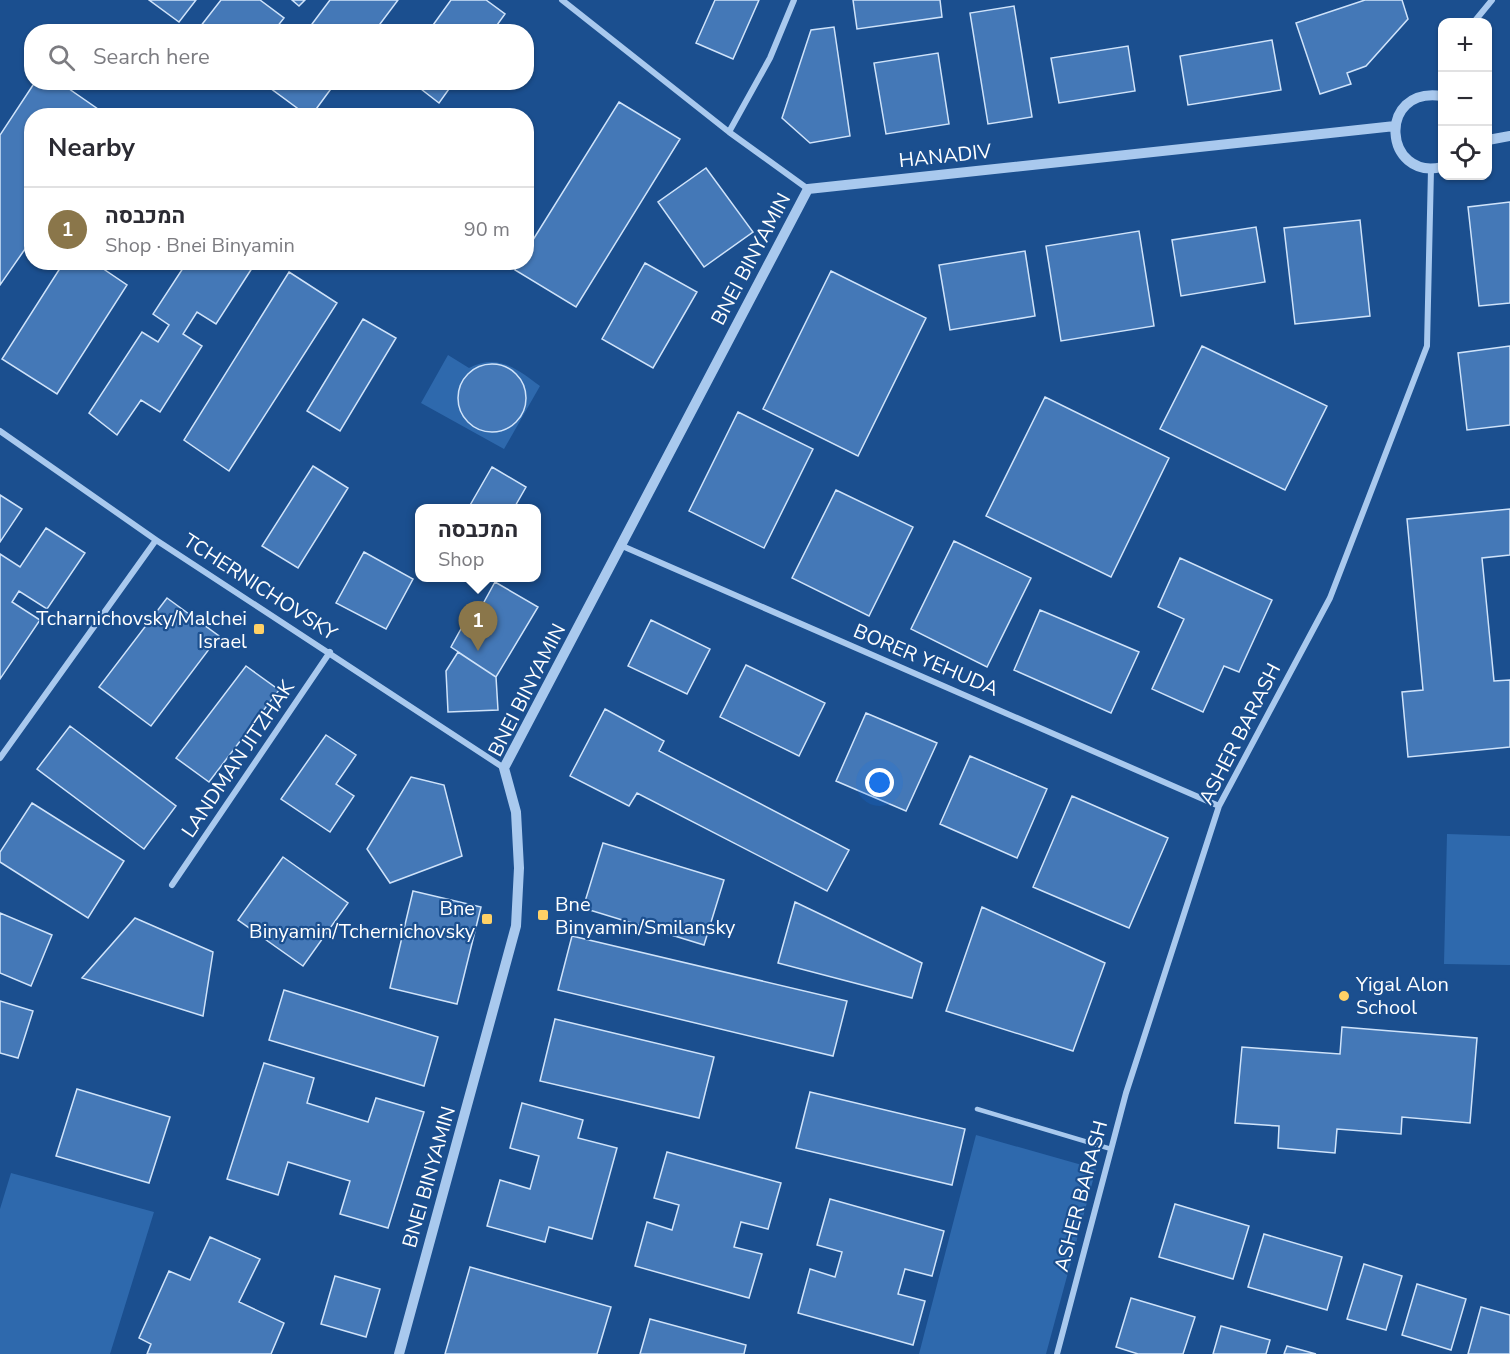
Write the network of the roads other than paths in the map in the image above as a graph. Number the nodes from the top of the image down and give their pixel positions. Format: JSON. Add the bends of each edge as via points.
{"nodes":[{"id":1,"x":562,"y":0,"type":"edge"},
{"id":2,"x":794,"y":0,"type":"edge"},
{"id":3,"x":1492,"y":0,"type":"edge"},
{"id":4,"x":1477,"y":18,"type":"edge"},
{"id":5,"x":1438,"y":95,"type":"edge"},
{"id":6,"x":1395,"y":126,"type":"junction"},
{"id":7,"x":729,"y":132,"type":"junction"},
{"id":8,"x":1510,"y":136,"type":"edge"},
{"id":9,"x":1492,"y":139,"type":"edge"},
{"id":10,"x":1438,"y":168,"type":"edge"},
{"id":11,"x":1431,"y":169,"type":"junction"},
{"id":12,"x":808,"y":189,"type":"junction"},
{"id":13,"x":0,"y":430,"type":"edge"},
{"id":14,"x":156,"y":540,"type":"junction"},
{"id":15,"x":620,"y":545,"type":"junction"},
{"id":16,"x":330,"y":652,"type":"junction"},
{"id":17,"x":0,"y":758,"type":"edge"},
{"id":18,"x":504,"y":768,"type":"junction"},
{"id":19,"x":1219,"y":806,"type":"junction"},
{"id":20,"x":172,"y":885,"type":"dead end"},
{"id":21,"x":977,"y":1109,"type":"dead end"},
{"id":22,"x":1111,"y":1149,"type":"junction"},
{"id":23,"x":399,"y":1354,"type":"edge"},
{"id":24,"x":1057,"y":1354,"type":"edge"}],
"edges":[{"from":1,"to":7,"type":"street"},
{"from":2,"to":7,"type":"street","via":[[770,58]]},
{"from":3,"to":4,"type":"street"},
{"from":5,"to":6,"type":"street","via":[[1412,100],[1403,107]]},
{"from":6,"to":11,"type":"street","via":[[1397,146],[1403,156]]},
{"from":6,"to":12,"type":"street","name":"HANADIV"},
{"from":7,"to":12,"type":"street"},
{"from":8,"to":9,"type":"street"},
{"from":10,"to":11,"type":"street"},
{"from":11,"to":19,"type":"street","name":"ASHER BARASH","via":[[1427,346],[1330,598]]},
{"from":12,"to":15,"type":"street","name":"BNEI BINYAMIN"},
{"from":13,"to":14,"type":"street","name":"TCHERNICHOVSKY"},
{"from":14,"to":16,"type":"street","name":"TCHERNICHOVSKY"},
{"from":14,"to":17,"type":"street"},
{"from":15,"to":18,"type":"street","name":"BNEI BINYAMIN"},
{"from":15,"to":19,"type":"street","name":"BORER YEHUDA"},
{"from":16,"to":18,"type":"street","name":"TCHERNICHOVSKY"},
{"from":16,"to":20,"type":"street","name":"LANDMAN JITZHAK"},
{"from":18,"to":23,"type":"street","name":"BNEI BINYAMIN","via":[[516,812],[516,926]]},
{"from":19,"to":22,"type":"street","name":"ASHER BARASH"},
{"from":21,"to":22,"type":"lane"},
{"from":22,"to":24,"type":"street","name":"ASHER BARASH"}]}
